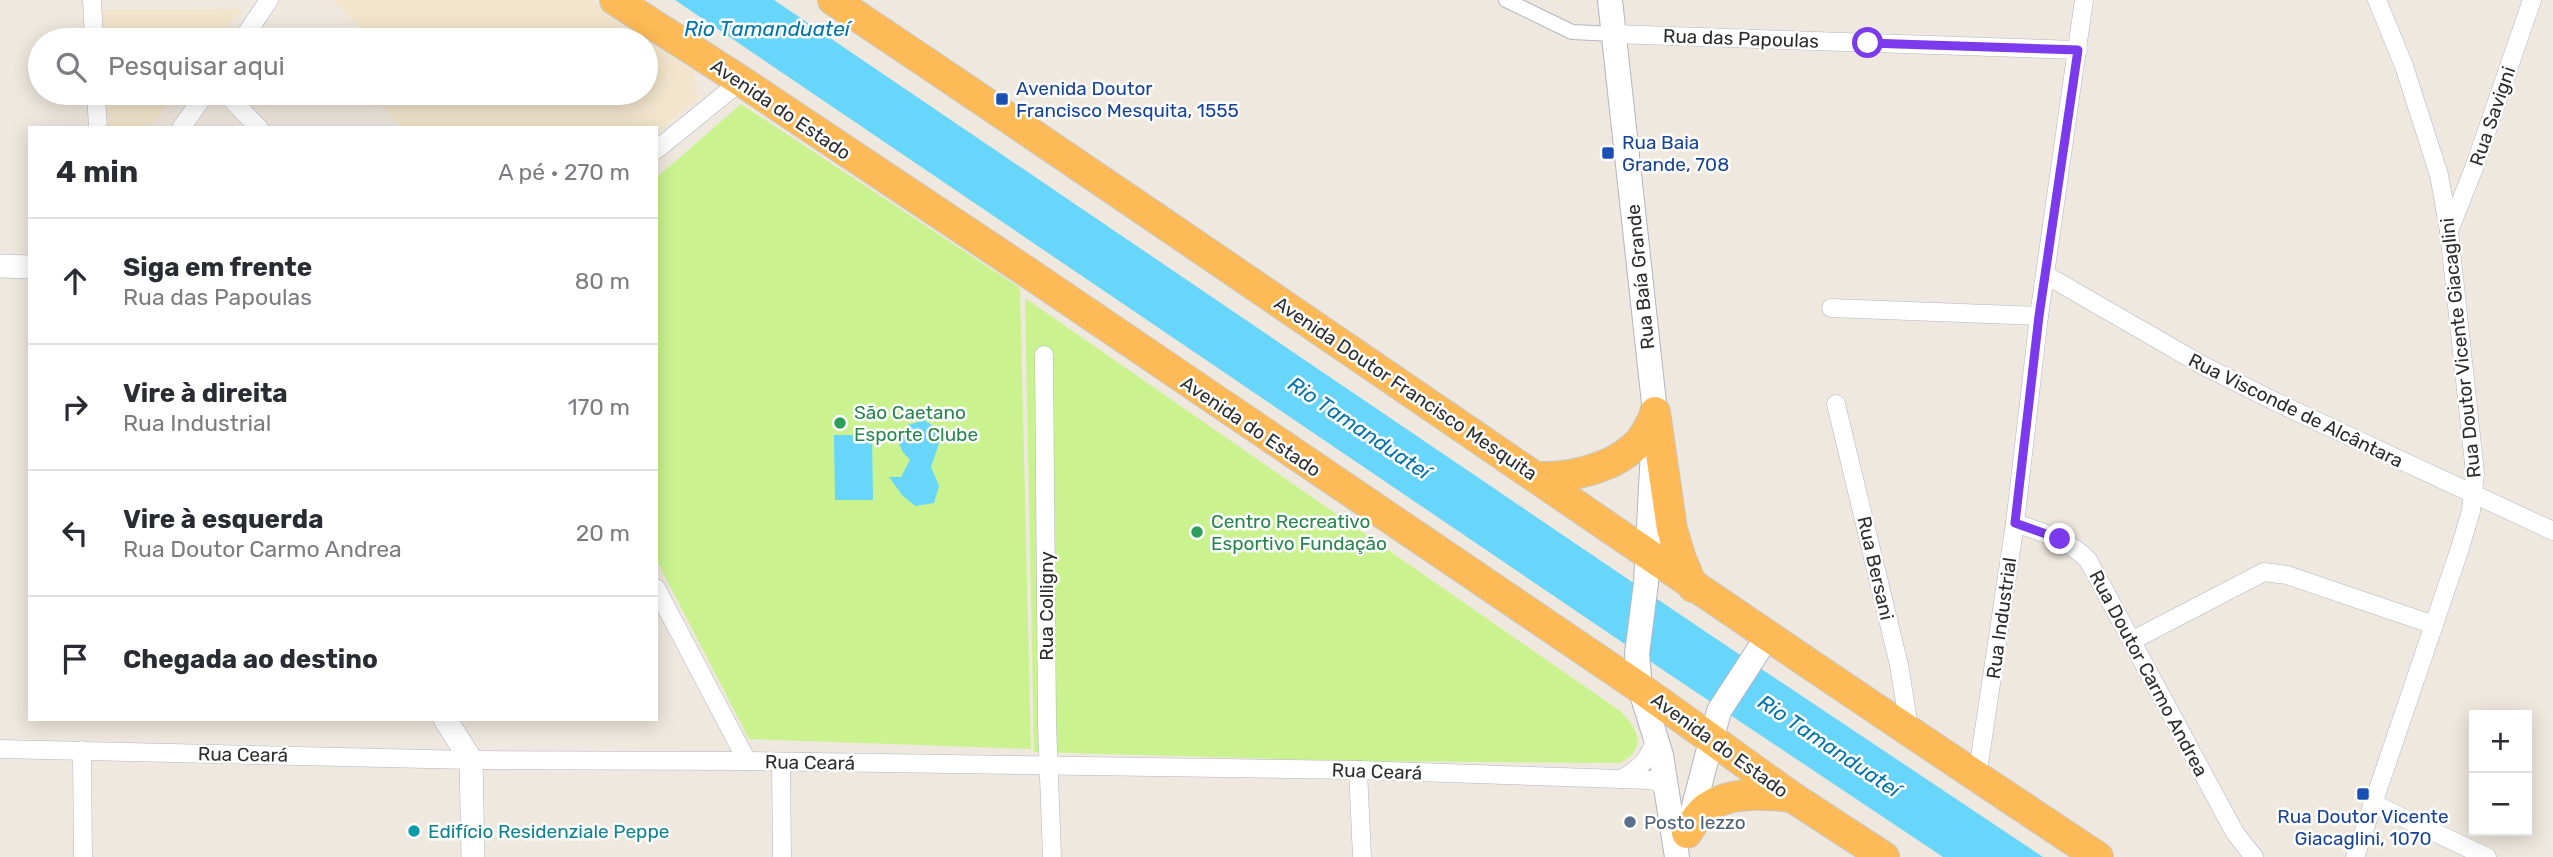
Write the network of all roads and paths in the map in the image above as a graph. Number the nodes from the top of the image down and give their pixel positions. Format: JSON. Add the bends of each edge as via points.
{"nodes":[{"id":1,"x":92,"y":0,"type":"edge"},
{"id":2,"x":269,"y":0,"type":"edge"},
{"id":3,"x":615,"y":0,"type":"edge"},
{"id":4,"x":1506,"y":0,"type":"edge"},
{"id":5,"x":1609,"y":0,"type":"edge"},
{"id":6,"x":2084,"y":0,"type":"edge"},
{"id":7,"x":2377,"y":0,"type":"edge"},
{"id":8,"x":2532,"y":0,"type":"edge"},
{"id":9,"x":839,"y":2,"type":"edge"},
{"id":10,"x":93,"y":28,"type":"edge"},
{"id":11,"x":250,"y":28,"type":"edge"},
{"id":12,"x":1614,"y":34,"type":"junction"},
{"id":13,"x":2078,"y":50,"type":"junction"},
{"id":14,"x":741,"y":81,"type":"junction"},
{"id":15,"x":97,"y":105,"type":"edge"},
{"id":16,"x":197,"y":105,"type":"edge"},
{"id":17,"x":237,"y":105,"type":"edge"},
{"id":18,"x":98,"y":126,"type":"edge"},
{"id":19,"x":182,"y":126,"type":"edge"},
{"id":20,"x":257,"y":126,"type":"edge"},
{"id":21,"x":658,"y":148,"type":"edge"},
{"id":22,"x":2449,"y":231,"type":"junction"},
{"id":23,"x":0,"y":266,"type":"edge"},
{"id":24,"x":28,"y":267,"type":"edge"},
{"id":25,"x":2046,"y":275,"type":"junction"},
{"id":26,"x":1831,"y":308,"type":"dead end"},
{"id":27,"x":2039,"y":316,"type":"junction"},
{"id":28,"x":1044,"y":355,"type":"dead end"},
{"id":29,"x":1836,"y":404,"type":"dead end"},
{"id":30,"x":1655,"y":414,"type":"junction"},
{"id":31,"x":1537,"y":477,"type":"junction"},
{"id":32,"x":2474,"y":494,"type":"junction"},
{"id":33,"x":2015,"y":523,"type":"junction"},
{"id":34,"x":2553,"y":531,"type":"edge"},
{"id":35,"x":1647,"y":569,"type":"junction"},
{"id":36,"x":1694,"y":587,"type":"junction"},
{"id":37,"x":658,"y":593,"type":"edge"},
{"id":38,"x":2434,"y":625,"type":"junction"},
{"id":39,"x":2133,"y":640,"type":"junction"},
{"id":40,"x":1760,"y":648,"type":"junction"},
{"id":41,"x":1640,"y":688,"type":"junction"},
{"id":42,"x":446,"y":721,"type":"edge"},
{"id":43,"x":1910,"y":733,"type":"junction"},
{"id":44,"x":1656,"y":738,"type":"junction"},
{"id":45,"x":1711,"y":740,"type":"junction"},
{"id":46,"x":0,"y":749,"type":"edge"},
{"id":47,"x":82,"y":750,"type":"junction"},
{"id":48,"x":471,"y":760,"type":"junction"},
{"id":49,"x":747,"y":761,"type":"junction"},
{"id":50,"x":781,"y":762,"type":"junction"},
{"id":51,"x":1048,"y":765,"type":"junction"},
{"id":52,"x":1358,"y":770,"type":"junction"},
{"id":53,"x":1977,"y":777,"type":"junction"},
{"id":54,"x":1620,"y":779,"type":"junction"},
{"id":55,"x":1667,"y":790,"type":"junction"},
{"id":56,"x":1792,"y":797,"type":"junction"},
{"id":57,"x":2372,"y":803,"type":"junction"},
{"id":58,"x":1682,"y":849,"type":"edge"},
{"id":59,"x":83,"y":857,"type":"edge"},
{"id":60,"x":473,"y":857,"type":"edge"},
{"id":61,"x":782,"y":857,"type":"edge"},
{"id":62,"x":1052,"y":857,"type":"edge"},
{"id":63,"x":1362,"y":857,"type":"edge"},
{"id":64,"x":1884,"y":857,"type":"edge"},
{"id":65,"x":2098,"y":857,"type":"edge"},
{"id":66,"x":2254,"y":857,"type":"edge"},
{"id":67,"x":2355,"y":857,"type":"edge"},
{"id":68,"x":2487,"y":857,"type":"edge"}],
"edges":[{"from":1,"to":10,"type":"street"},
{"from":2,"to":11,"type":"street"},
{"from":3,"to":14,"type":"highway","name":"Avenida do Estado"},
{"from":4,"to":12,"type":"street","via":[[1572,32]]},
{"from":5,"to":12,"type":"main road","name":"Rua Baía Grande"},
{"from":6,"to":13,"type":"street","name":"Rua Industrial"},
{"from":7,"to":22,"type":"street","name":"Rua Doutor Vicente Giacaglini","via":[[2422,117]]},
{"from":8,"to":22,"type":"street","name":"Rua Savigni"},
{"from":9,"to":31,"type":"highway","name":"Avenida Doutor Francisco Mesquita"},
{"from":12,"to":13,"type":"street","name":"Rua das Papoulas"},
{"from":12,"to":30,"type":"main road","name":"Rua Baía Grande"},
{"from":13,"to":25,"type":"street","name":"Rua Industrial"},
{"from":14,"to":21,"type":"street"},
{"from":14,"to":41,"type":"highway","name":"Avenida do Estado"},
{"from":15,"to":18,"type":"street"},
{"from":16,"to":19,"type":"street"},
{"from":17,"to":20,"type":"street"},
{"from":22,"to":32,"type":"street","name":"Rua Doutor Vicente Giacaglini","via":[[2471,425]]},
{"from":23,"to":24,"type":"street"},
{"from":25,"to":27,"type":"street","name":"Rua Industrial"},
{"from":25,"to":32,"type":"street","name":"Rua Visconde de Alcântara","via":[[2202,365]]},
{"from":26,"to":27,"type":"street"},
{"from":27,"to":33,"type":"street","name":"Rua Industrial"},
{"from":28,"to":51,"type":"street","name":"Rua Colligny"},
{"from":29,"to":43,"type":"street","name":"Rua Bersani","via":[[1899,665]]},
{"from":30,"to":31,"type":"highway","via":[[1634,448],[1604,465],[1566,476]]},
{"from":30,"to":35,"type":"main road","name":"Rua Baía Grande"},
{"from":30,"to":36,"type":"highway","via":[[1672,529]]},
{"from":31,"to":35,"type":"highway","name":"Avenida Doutor Francisco Mesquita"},
{"from":32,"to":34,"type":"street","name":"Rua Visconde de Alcântara"},
{"from":32,"to":38,"type":"street","name":"Rua Doutor Vicente Giacaglini"},
{"from":33,"to":39,"type":"street","name":"Rua Doutor Carmo Andrea","via":[[2077,549],[2088,560]]},
{"from":33,"to":53,"type":"street","name":"Rua Industrial"},
{"from":35,"to":36,"type":"highway","name":"Avenida Doutor Francisco Mesquita"},
{"from":35,"to":41,"type":"main road","name":"Rua Baía Grande","via":[[1637,654]]},
{"from":36,"to":40,"type":"highway","name":"Avenida Doutor Francisco Mesquita"},
{"from":37,"to":49,"type":"street"},
{"from":38,"to":39,"type":"street","via":[[2287,575],[2264,572]]},
{"from":38,"to":57,"type":"street","name":"Rua Doutor Vicente Giacaglini"},
{"from":39,"to":66,"type":"street","name":"Rua Doutor Carmo Andrea","via":[[2235,833]]},
{"from":40,"to":43,"type":"highway","name":"Avenida Doutor Francisco Mesquita"},
{"from":40,"to":45,"type":"main road","via":[[1719,711]]},
{"from":41,"to":44,"type":"main road","name":"Rua Baía Grande"},
{"from":41,"to":45,"type":"highway","name":"Avenida do Estado"},
{"from":42,"to":48,"type":"street"},
{"from":43,"to":53,"type":"highway","name":"Avenida Doutor Francisco Mesquita"},
{"from":44,"to":54,"type":"street","via":[[1650,756]]},
{"from":44,"to":55,"type":"main road","name":"Rua Baía Grande"},
{"from":45,"to":56,"type":"highway","name":"Avenida do Estado"},
{"from":45,"to":58,"type":"main road"},
{"from":46,"to":47,"type":"street","name":"Rua Ceará"},
{"from":47,"to":48,"type":"street","name":"Rua Ceará"},
{"from":47,"to":59,"type":"street"},
{"from":48,"to":49,"type":"street","name":"Rua Ceará"},
{"from":48,"to":60,"type":"street"},
{"from":49,"to":50,"type":"street","name":"Rua Ceará"},
{"from":50,"to":51,"type":"street","name":"Rua Ceará"},
{"from":50,"to":61,"type":"street"},
{"from":51,"to":52,"type":"street","name":"Rua Ceará"},
{"from":51,"to":62,"type":"street","name":"Rua Colligny"},
{"from":52,"to":54,"type":"street","name":"Rua Ceará"},
{"from":52,"to":63,"type":"street"},
{"from":53,"to":65,"type":"highway","name":"Avenida Doutor Francisco Mesquita"},
{"from":54,"to":55,"type":"street","name":"Rua Ceará","via":[[1656,781]]},
{"from":55,"to":58,"type":"main road","name":"Rua Baía Grande"},
{"from":56,"to":58,"type":"highway","via":[[1759,795],[1715,803],[1702,812]]},
{"from":56,"to":64,"type":"highway","name":"Avenida do Estado"},
{"from":57,"to":67,"type":"street","name":"Rua Doutor Vicente Giacaglini"},
{"from":57,"to":68,"type":"street"}]}
